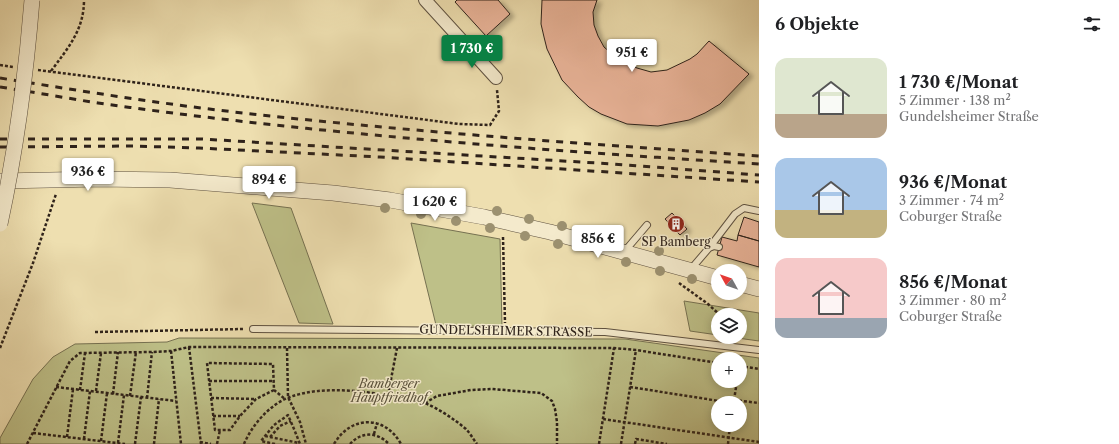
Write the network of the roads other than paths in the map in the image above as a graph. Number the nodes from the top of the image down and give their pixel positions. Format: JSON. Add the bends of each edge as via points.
{"nodes":[{"id":1,"x":32,"y":0,"type":"edge"},
{"id":2,"x":425,"y":0,"type":"edge"},
{"id":3,"x":496,"y":78,"type":"road end"},
{"id":4,"x":0,"y":181,"type":"edge"},
{"id":5,"x":759,"y":211,"type":"edge"},
{"id":6,"x":0,"y":224,"type":"edge"},
{"id":7,"x":647,"y":225,"type":"dead end"},
{"id":8,"x":719,"y":247,"type":"dead end"},
{"id":9,"x":709,"y":248,"type":"junction"},
{"id":10,"x":624,"y":252,"type":"junction"},
{"id":11,"x":690,"y":270,"type":"junction"},
{"id":12,"x":711,"y":276,"type":"edge"},
{"id":13,"x":747,"y":286,"type":"edge"},
{"id":14,"x":759,"y":289,"type":"edge"},
{"id":15,"x":253,"y":329,"type":"road end"},
{"id":16,"x":759,"y":350,"type":"edge"}],
"edges":[{"from":1,"to":6,"type":"street","bridge":true,"via":[[19,121]]},
{"from":2,"to":3,"type":"street"},
{"from":4,"to":10,"type":"street","via":[[170,180],[333,192],[484,217]]},
{"from":5,"to":9,"type":"lane","via":[[744,208],[735,214]]},
{"from":7,"to":10,"type":"lane"},
{"from":8,"to":9,"type":"lane"},
{"from":9,"to":11,"type":"lane"},
{"from":10,"to":11,"type":"street"},
{"from":11,"to":12,"type":"street"},
{"from":13,"to":14,"type":"street"},
{"from":15,"to":16,"type":"lane","name":"GUNDELSHEIMER STRASSE","via":[[605,332]]}]}
